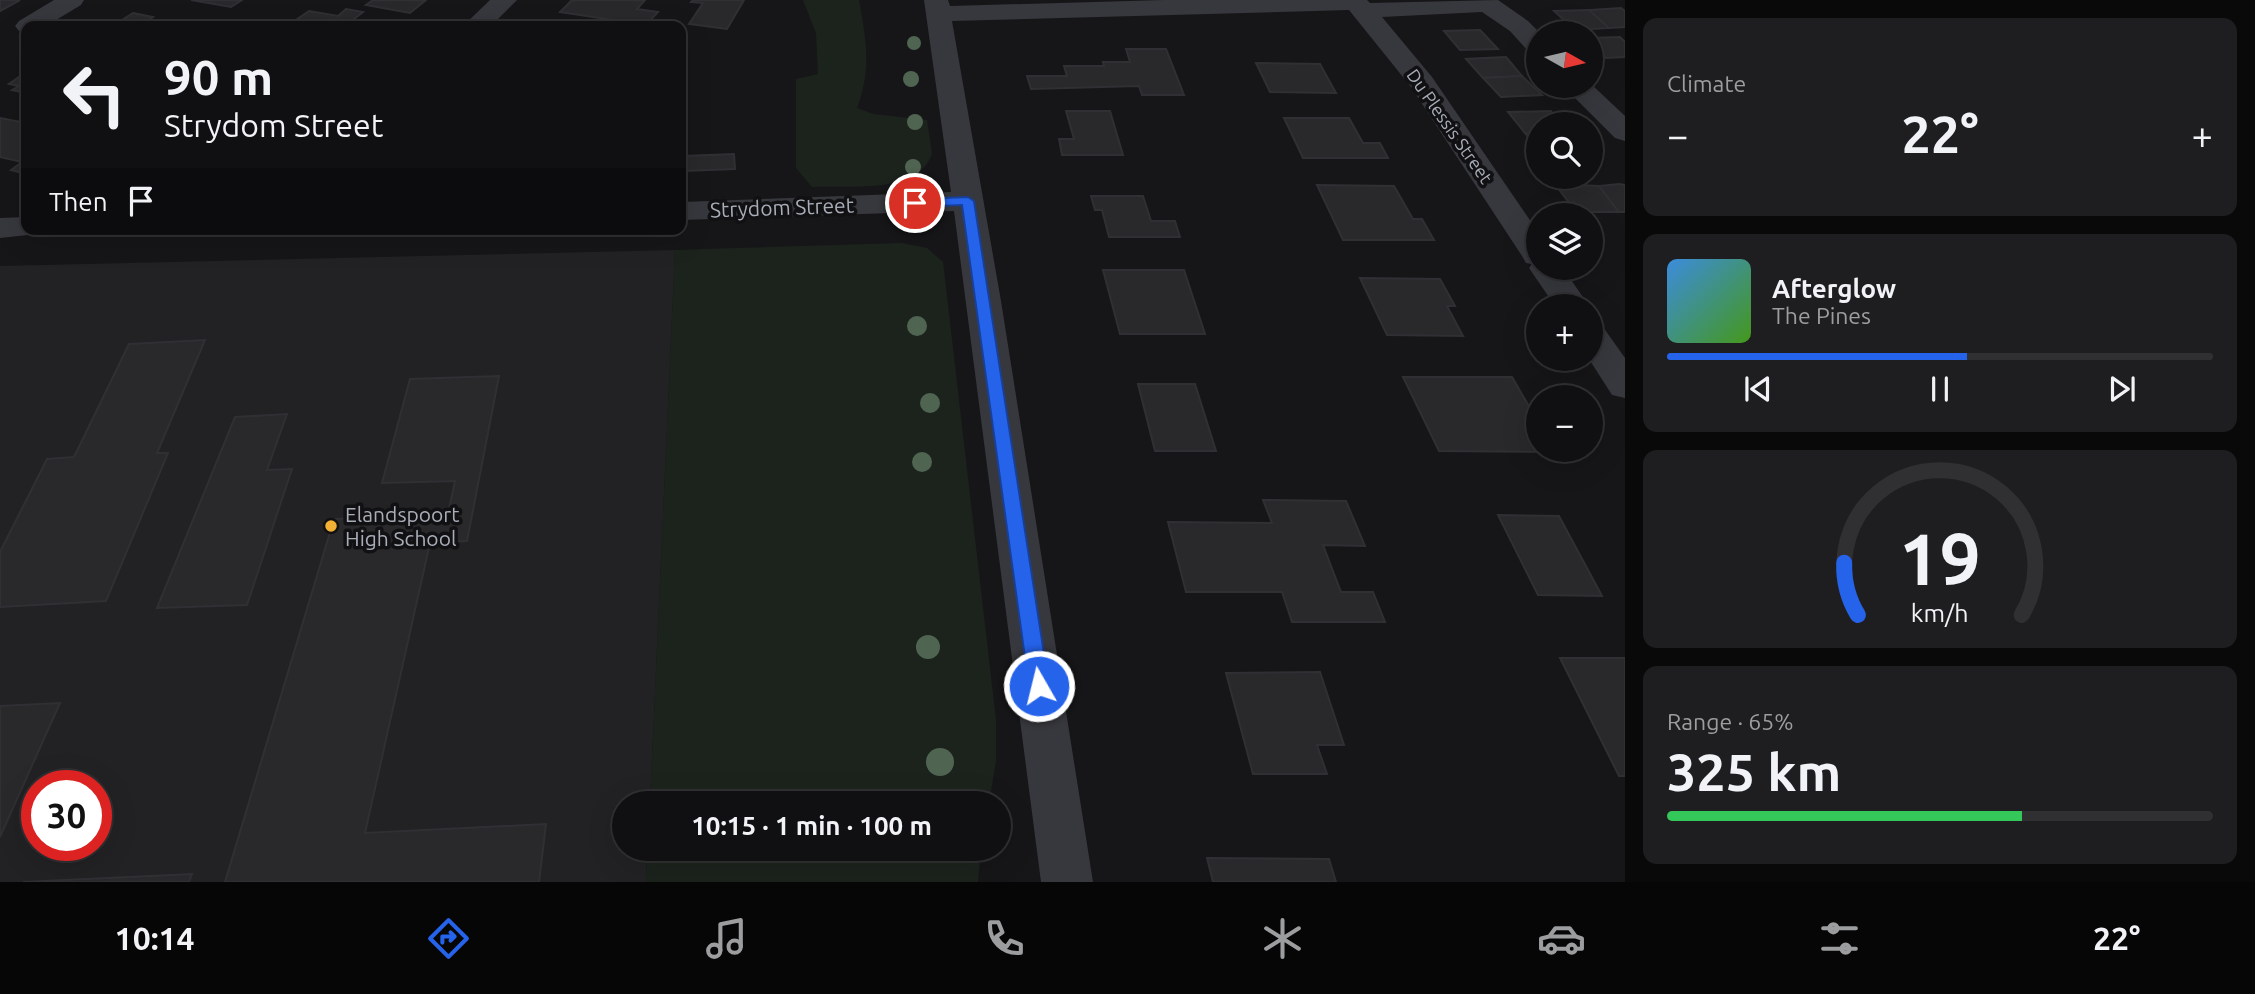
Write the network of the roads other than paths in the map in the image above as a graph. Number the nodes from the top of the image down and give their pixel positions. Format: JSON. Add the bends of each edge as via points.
{"nodes":[{"id":1,"x":72,"y":0,"type":"edge"},
{"id":2,"x":505,"y":0,"type":"edge"},
{"id":3,"x":1484,"y":2,"type":"edge"},
{"id":4,"x":1358,"y":4,"type":"edge"},
{"id":5,"x":938,"y":7,"type":"edge"},
{"id":6,"x":37,"y":21,"type":"edge"},
{"id":7,"x":482,"y":21,"type":"edge"},
{"id":8,"x":1526,"y":33,"type":"edge"},
{"id":9,"x":1590,"y":98,"type":"edge"},
{"id":10,"x":1625,"y":132,"type":"edge"},
{"id":11,"x":968,"y":201,"type":"junction"},
{"id":12,"x":686,"y":211,"type":"edge"},
{"id":13,"x":21,"y":227,"type":"edge"},
{"id":14,"x":0,"y":228,"type":"edge"},
{"id":15,"x":1526,"y":238,"type":"edge"},
{"id":16,"x":1603,"y":353,"type":"edge"},
{"id":17,"x":1625,"y":386,"type":"edge"},
{"id":18,"x":1067,"y":882,"type":"edge"}],
"edges":[{"from":1,"to":6,"type":"street"},
{"from":2,"to":7,"type":"street"},
{"from":3,"to":4,"type":"street"},
{"from":3,"to":8,"type":"street"},
{"from":4,"to":5,"type":"street"},
{"from":4,"to":15,"type":"street","name":"Du Plessis Street","via":[[1422,83]]},
{"from":5,"to":11,"type":"street"},
{"from":9,"to":10,"type":"street"},
{"from":11,"to":12,"type":"street","name":"Strydom Street"},
{"from":11,"to":18,"type":"street"},
{"from":13,"to":14,"type":"street"},
{"from":16,"to":17,"type":"street"}]}
